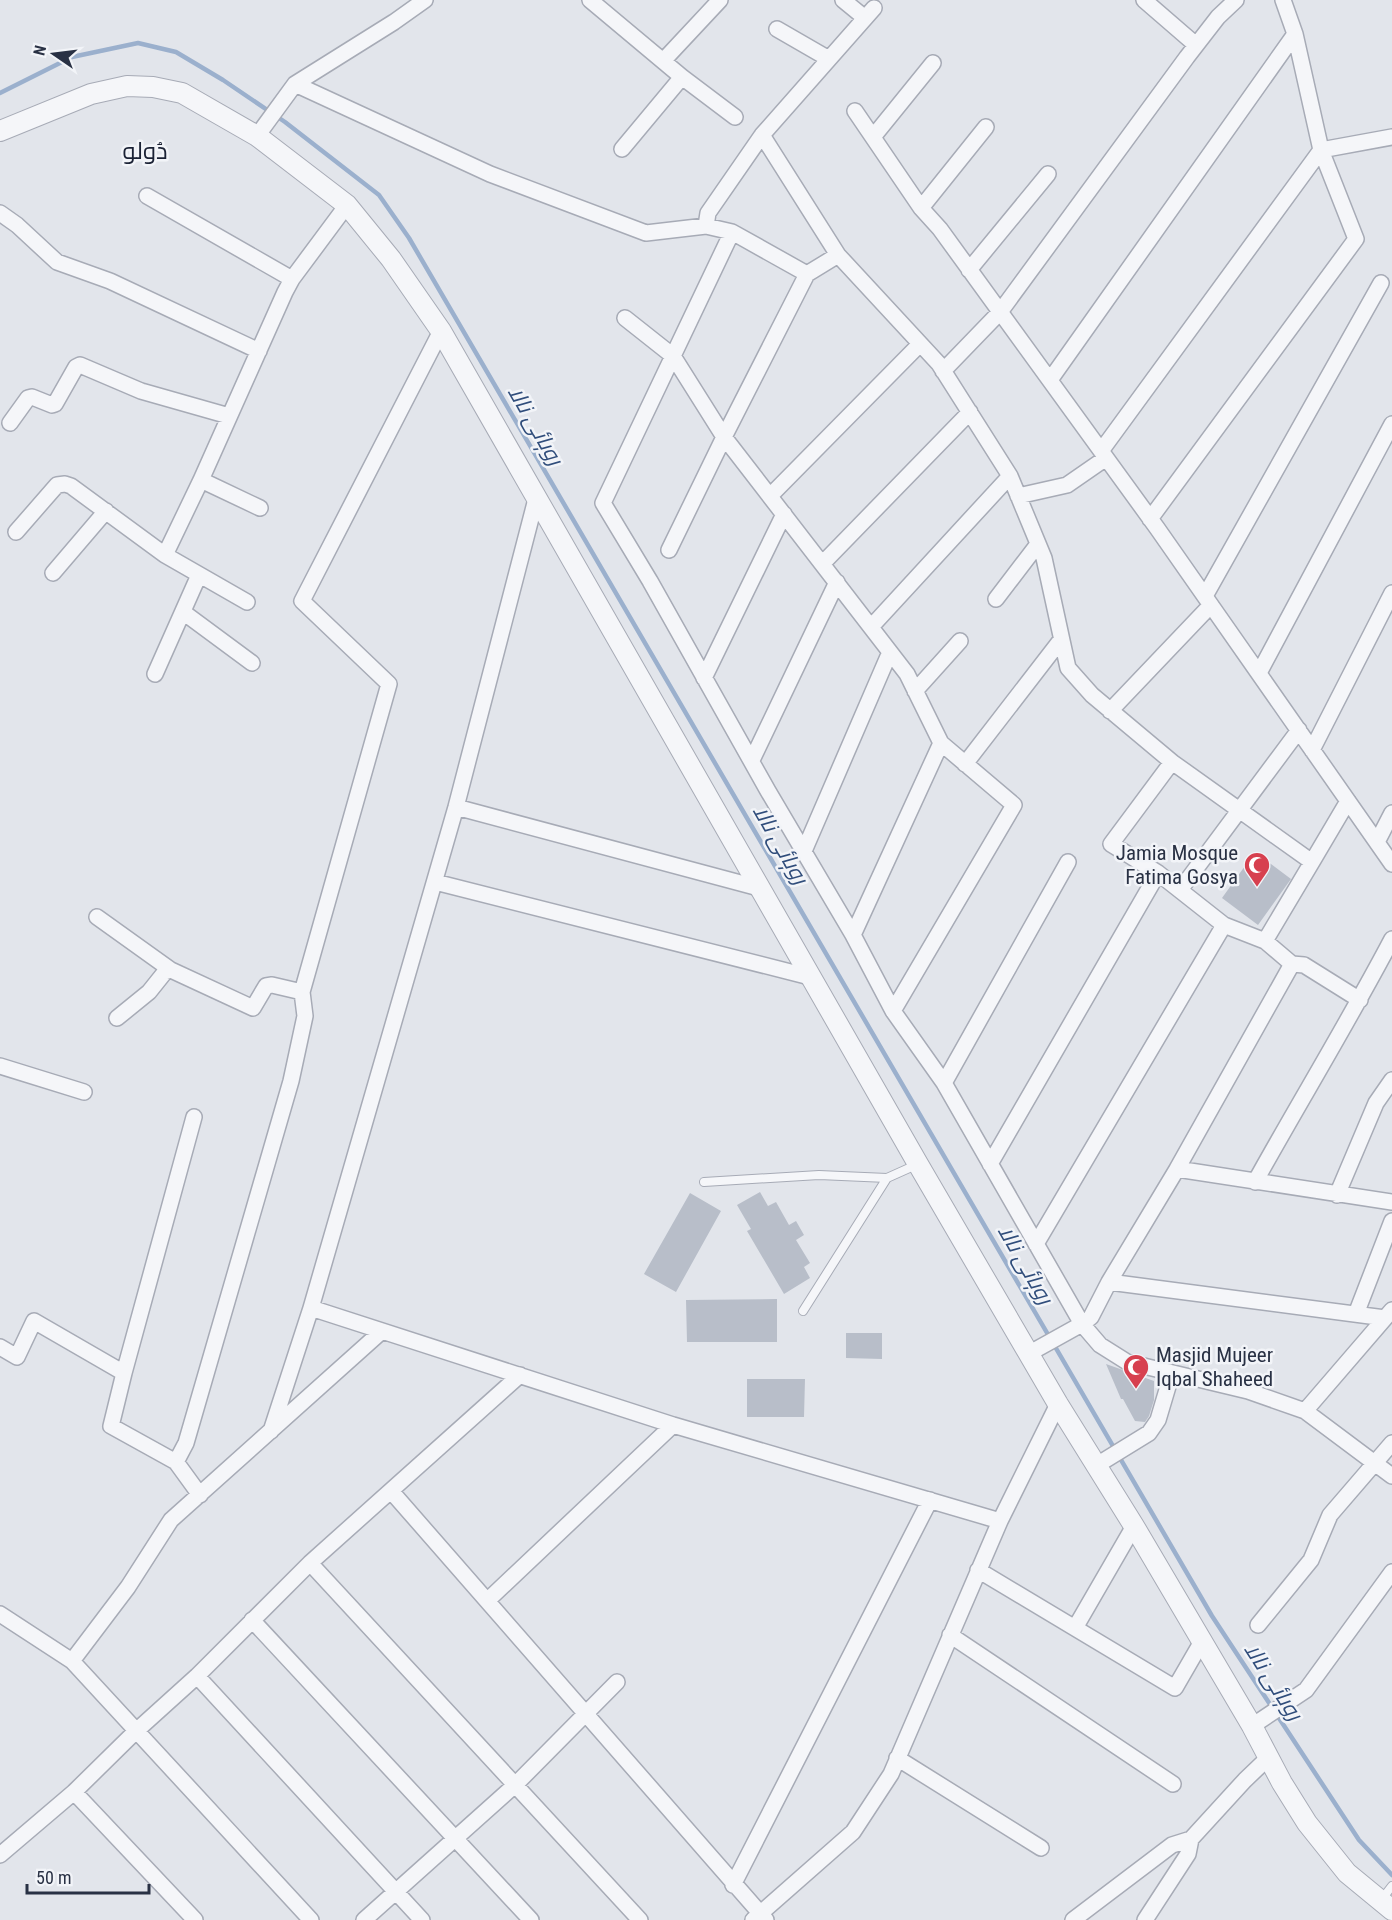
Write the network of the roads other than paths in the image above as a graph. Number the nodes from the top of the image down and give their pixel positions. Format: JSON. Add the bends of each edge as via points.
{"nodes":[{"id":1,"x":425,"y":0,"type":"edge"},
{"id":2,"x":590,"y":0,"type":"edge"},
{"id":3,"x":720,"y":0,"type":"edge"},
{"id":4,"x":843,"y":0,"type":"edge"},
{"id":5,"x":1144,"y":0,"type":"edge"},
{"id":6,"x":1236,"y":0,"type":"edge"},
{"id":7,"x":1283,"y":0,"type":"edge"},
{"id":8,"x":777,"y":29,"type":"dead end"},
{"id":9,"x":1294,"y":34,"type":"junction"},
{"id":10,"x":1196,"y":45,"type":"junction"},
{"id":11,"x":829,"y":59,"type":"junction"},
{"id":12,"x":663,"y":61,"type":"junction"},
{"id":13,"x":933,"y":63,"type":"dead end"},
{"id":14,"x":682,"y":77,"type":"junction"},
{"id":15,"x":290,"y":90,"type":"junction"},
{"id":16,"x":855,"y":111,"type":"dead end"},
{"id":17,"x":735,"y":117,"type":"dead end"},
{"id":18,"x":986,"y":127,"type":"dead end"},
{"id":19,"x":0,"y":131,"type":"edge"},
{"id":20,"x":260,"y":132,"type":"junction"},
{"id":21,"x":762,"y":135,"type":"junction"},
{"id":22,"x":873,"y":137,"type":"junction"},
{"id":23,"x":1392,"y":138,"type":"edge"},
{"id":24,"x":622,"y":148,"type":"dead end"},
{"id":25,"x":1321,"y":150,"type":"junction"},
{"id":26,"x":1048,"y":174,"type":"dead end"},
{"id":27,"x":147,"y":196,"type":"dead end"},
{"id":28,"x":347,"y":205,"type":"junction"},
{"id":29,"x":921,"y":208,"type":"junction"},
{"id":30,"x":0,"y":213,"type":"edge"},
{"id":31,"x":706,"y":226,"type":"junction"},
{"id":32,"x":732,"y":232,"type":"junction"},
{"id":33,"x":838,"y":255,"type":"junction"},
{"id":34,"x":969,"y":270,"type":"junction"},
{"id":35,"x":807,"y":273,"type":"junction"},
{"id":36,"x":292,"y":279,"type":"junction"},
{"id":37,"x":1381,"y":283,"type":"dead end"},
{"id":38,"x":1000,"y":312,"type":"junction"},
{"id":39,"x":625,"y":318,"type":"dead end"},
{"id":40,"x":441,"y":331,"type":"junction"},
{"id":41,"x":920,"y":344,"type":"junction"},
{"id":42,"x":259,"y":351,"type":"junction"},
{"id":43,"x":673,"y":356,"type":"junction"},
{"id":44,"x":943,"y":371,"type":"junction"},
{"id":45,"x":1050,"y":380,"type":"junction"},
{"id":46,"x":969,"y":412,"type":"junction"},
{"id":47,"x":230,"y":416,"type":"junction"},
{"id":48,"x":10,"y":423,"type":"dead end"},
{"id":49,"x":1392,"y":424,"type":"edge"},
{"id":50,"x":724,"y":437,"type":"junction"},
{"id":51,"x":1104,"y":455,"type":"junction"},
{"id":52,"x":1010,"y":476,"type":"junction"},
{"id":53,"x":201,"y":480,"type":"junction"},
{"id":54,"x":770,"y":496,"type":"junction"},
{"id":55,"x":1018,"y":496,"type":"junction"},
{"id":56,"x":536,"y":499,"type":"junction"},
{"id":57,"x":260,"y":508,"type":"dead end"},
{"id":58,"x":106,"y":511,"type":"junction"},
{"id":59,"x":784,"y":514,"type":"junction"},
{"id":60,"x":1150,"y":519,"type":"junction"},
{"id":61,"x":16,"y":532,"type":"dead end"},
{"id":62,"x":1038,"y":544,"type":"junction"},
{"id":63,"x":669,"y":550,"type":"dead end"},
{"id":64,"x":165,"y":555,"type":"junction"},
{"id":65,"x":823,"y":564,"type":"junction"},
{"id":66,"x":52,"y":573,"type":"dead end"},
{"id":67,"x":199,"y":575,"type":"junction"},
{"id":68,"x":837,"y":582,"type":"junction"},
{"id":69,"x":1392,"y":593,"type":"edge"},
{"id":70,"x":996,"y":599,"type":"dead end"},
{"id":71,"x":1208,"y":601,"type":"junction"},
{"id":72,"x":248,"y":602,"type":"dead end"},
{"id":73,"x":183,"y":612,"type":"junction"},
{"id":74,"x":871,"y":627,"type":"junction"},
{"id":75,"x":960,"y":641,"type":"dead end"},
{"id":76,"x":1060,"y":641,"type":"junction"},
{"id":77,"x":890,"y":652,"type":"junction"},
{"id":78,"x":252,"y":663,"type":"dead end"},
{"id":79,"x":1259,"y":673,"type":"junction"},
{"id":80,"x":155,"y":674,"type":"dead end"},
{"id":81,"x":704,"y":678,"type":"junction"},
{"id":82,"x":915,"y":691,"type":"junction"},
{"id":83,"x":1110,"y":711,"type":"junction"},
{"id":84,"x":1299,"y":730,"type":"junction"},
{"id":85,"x":940,"y":743,"type":"junction"},
{"id":86,"x":1312,"y":750,"type":"junction"},
{"id":87,"x":752,"y":760,"type":"junction"},
{"id":88,"x":1172,"y":762,"type":"junction"},
{"id":89,"x":965,"y":764,"type":"junction"},
{"id":90,"x":1348,"y":801,"type":"junction"},
{"id":91,"x":456,"y":807,"type":"junction"},
{"id":92,"x":1238,"y":810,"type":"junction"},
{"id":93,"x":1392,"y":813,"type":"edge"},
{"id":94,"x":1377,"y":842,"type":"junction"},
{"id":95,"x":804,"y":851,"type":"junction"},
{"id":96,"x":1068,"y":862,"type":"dead end"},
{"id":97,"x":1312,"y":862,"type":"junction"},
{"id":98,"x":1392,"y":864,"type":"edge"},
{"id":99,"x":1158,"y":873,"type":"junction"},
{"id":100,"x":435,"y":882,"type":"junction"},
{"id":101,"x":759,"y":888,"type":"junction"},
{"id":102,"x":1179,"y":890,"type":"junction"},
{"id":103,"x":98,"y":916,"type":"dead end"},
{"id":104,"x":1224,"y":925,"type":"junction"},
{"id":105,"x":853,"y":935,"type":"junction"},
{"id":106,"x":1392,"y":939,"type":"edge"},
{"id":107,"x":1265,"y":941,"type":"junction"},
{"id":108,"x":1292,"y":964,"type":"junction"},
{"id":109,"x":171,"y":970,"type":"junction"},
{"id":110,"x":810,"y":977,"type":"junction"},
{"id":111,"x":302,"y":992,"type":"junction"},
{"id":112,"x":1360,"y":1000,"type":"junction"},
{"id":113,"x":893,"y":1011,"type":"junction"},
{"id":114,"x":117,"y":1018,"type":"dead end"},
{"id":115,"x":0,"y":1066,"type":"edge"},
{"id":116,"x":1392,"y":1080,"type":"edge"},
{"id":117,"x":944,"y":1083,"type":"junction"},
{"id":118,"x":84,"y":1092,"type":"dead end"},
{"id":119,"x":194,"y":1117,"type":"dead end"},
{"id":120,"x":918,"y":1164,"type":"junction"},
{"id":121,"x":990,"y":1164,"type":"junction"},
{"id":122,"x":1177,"y":1169,"type":"junction"},
{"id":123,"x":887,"y":1178,"type":"junction"},
{"id":124,"x":704,"y":1182,"type":"dead end"},
{"id":125,"x":1255,"y":1182,"type":"junction"},
{"id":126,"x":1336,"y":1195,"type":"junction"},
{"id":127,"x":1392,"y":1202,"type":"edge"},
{"id":128,"x":1392,"y":1221,"type":"edge"},
{"id":129,"x":1036,"y":1244,"type":"junction"},
{"id":130,"x":1109,"y":1282,"type":"junction"},
{"id":131,"x":310,"y":1308,"type":"junction"},
{"id":132,"x":803,"y":1311,"type":"dead end"},
{"id":133,"x":1356,"y":1314,"type":"junction"},
{"id":134,"x":1388,"y":1314,"type":"edge"},
{"id":135,"x":1079,"y":1325,"type":"junction"},
{"id":136,"x":382,"y":1332,"type":"junction"},
{"id":137,"x":0,"y":1347,"type":"edge"},
{"id":138,"x":1031,"y":1352,"type":"junction"},
{"id":139,"x":124,"y":1373,"type":"junction"},
{"id":140,"x":1172,"y":1373,"type":"junction"},
{"id":141,"x":520,"y":1375,"type":"junction"},
{"id":142,"x":1058,"y":1404,"type":"junction"},
{"id":143,"x":1305,"y":1411,"type":"junction"},
{"id":144,"x":673,"y":1425,"type":"junction"},
{"id":145,"x":271,"y":1431,"type":"junction"},
{"id":146,"x":1392,"y":1443,"type":"edge"},
{"id":147,"x":176,"y":1462,"type":"junction"},
{"id":148,"x":1102,"y":1463,"type":"junction"},
{"id":149,"x":1375,"y":1464,"type":"junction"},
{"id":150,"x":1392,"y":1476,"type":"edge"},
{"id":151,"x":391,"y":1491,"type":"junction"},
{"id":152,"x":200,"y":1495,"type":"junction"},
{"id":153,"x":930,"y":1500,"type":"junction"},
{"id":154,"x":1000,"y":1521,"type":"junction"},
{"id":155,"x":1134,"y":1526,"type":"junction"},
{"id":156,"x":310,"y":1563,"type":"junction"},
{"id":157,"x":978,"y":1570,"type":"junction"},
{"id":158,"x":1392,"y":1572,"type":"edge"},
{"id":159,"x":488,"y":1600,"type":"junction"},
{"id":160,"x":0,"y":1614,"type":"edge"},
{"id":161,"x":252,"y":1620,"type":"junction"},
{"id":162,"x":1258,"y":1625,"type":"dead end"},
{"id":163,"x":1075,"y":1628,"type":"junction"},
{"id":164,"x":950,"y":1635,"type":"junction"},
{"id":165,"x":1201,"y":1643,"type":"junction"},
{"id":166,"x":72,"y":1661,"type":"junction"},
{"id":167,"x":197,"y":1676,"type":"junction"},
{"id":168,"x":617,"y":1682,"type":"dead end"},
{"id":169,"x":586,"y":1713,"type":"junction"},
{"id":170,"x":1257,"y":1722,"type":"junction"},
{"id":171,"x":135,"y":1732,"type":"junction"},
{"id":172,"x":897,"y":1758,"type":"junction"},
{"id":173,"x":1268,"y":1758,"type":"junction"},
{"id":174,"x":1173,"y":1784,"type":"dead end"},
{"id":175,"x":515,"y":1785,"type":"junction"},
{"id":176,"x":74,"y":1792,"type":"junction"},
{"id":177,"x":455,"y":1838,"type":"junction"},
{"id":178,"x":1191,"y":1839,"type":"junction"},
{"id":179,"x":1041,"y":1848,"type":"dead end"},
{"id":180,"x":0,"y":1855,"type":"edge"},
{"id":181,"x":733,"y":1885,"type":"junction"},
{"id":182,"x":396,"y":1892,"type":"junction"},
{"id":183,"x":1388,"y":1898,"type":"edge"},
{"id":184,"x":759,"y":1918,"type":"edge"},
{"id":185,"x":195,"y":1920,"type":"edge"},
{"id":186,"x":311,"y":1920,"type":"edge"},
{"id":187,"x":364,"y":1920,"type":"edge"},
{"id":188,"x":422,"y":1920,"type":"edge"},
{"id":189,"x":531,"y":1920,"type":"edge"},
{"id":190,"x":640,"y":1920,"type":"edge"},
{"id":191,"x":1073,"y":1920,"type":"edge"},
{"id":192,"x":1145,"y":1920,"type":"edge"}],
"edges":[{"from":1,"to":15,"type":"street"},
{"from":2,"to":12,"type":"street"},
{"from":3,"to":12,"type":"street"},
{"from":4,"to":11,"type":"street","via":[[870,13]]},
{"from":5,"to":10,"type":"street"},
{"from":6,"to":10,"type":"street"},
{"from":7,"to":9,"type":"street"},
{"from":8,"to":11,"type":"street"},
{"from":9,"to":25,"type":"street"},
{"from":9,"to":45,"type":"street"},
{"from":10,"to":38,"type":"street"},
{"from":11,"to":21,"type":"street"},
{"from":12,"to":14,"type":"street"},
{"from":13,"to":22,"type":"street"},
{"from":14,"to":17,"type":"street"},
{"from":14,"to":24,"type":"street"},
{"from":15,"to":20,"type":"street"},
{"from":15,"to":31,"type":"street","via":[[490,174],[646,233]]},
{"from":16,"to":22,"type":"street"},
{"from":18,"to":29,"type":"street"},
{"from":19,"to":20,"type":"street","via":[[91,94],[127,86],[182,93]]},
{"from":20,"to":28,"type":"street"},
{"from":21,"to":31,"type":"street","via":[[708,213]]},
{"from":21,"to":33,"type":"street"},
{"from":22,"to":29,"type":"street"},
{"from":23,"to":25,"type":"street"},
{"from":25,"to":51,"type":"street"},
{"from":25,"to":60,"type":"street","via":[[1356,239]]},
{"from":26,"to":34,"type":"street"},
{"from":27,"to":36,"type":"street"},
{"from":28,"to":36,"type":"street"},
{"from":28,"to":40,"type":"street","via":[[398,267]]},
{"from":29,"to":34,"type":"street"},
{"from":30,"to":42,"type":"street","via":[[57,262],[110,281]]},
{"from":31,"to":32,"type":"street"},
{"from":32,"to":35,"type":"street"},
{"from":32,"to":43,"type":"street"},
{"from":33,"to":35,"type":"street"},
{"from":33,"to":41,"type":"street"},
{"from":34,"to":38,"type":"street"},
{"from":35,"to":50,"type":"street"},
{"from":36,"to":42,"type":"street"},
{"from":37,"to":71,"type":"street"},
{"from":38,"to":44,"type":"street"},
{"from":38,"to":45,"type":"street"},
{"from":39,"to":43,"type":"street"},
{"from":40,"to":56,"type":"street"},
{"from":40,"to":111,"type":"street","via":[[302,601],[389,684]]},
{"from":41,"to":44,"type":"street"},
{"from":41,"to":54,"type":"street"},
{"from":42,"to":47,"type":"street"},
{"from":43,"to":50,"type":"street"},
{"from":43,"to":81,"type":"street","via":[[603,503]]},
{"from":44,"to":46,"type":"street"},
{"from":45,"to":51,"type":"street"},
{"from":46,"to":52,"type":"street"},
{"from":46,"to":65,"type":"street"},
{"from":47,"to":48,"type":"street","via":[[141,391],[80,364],[55,404],[28,398]]},
{"from":47,"to":53,"type":"street"},
{"from":49,"to":79,"type":"street"},
{"from":50,"to":54,"type":"street"},
{"from":50,"to":63,"type":"street"},
{"from":51,"to":55,"type":"street","via":[[1067,485]]},
{"from":51,"to":60,"type":"street"},
{"from":52,"to":55,"type":"street"},
{"from":52,"to":74,"type":"street"},
{"from":53,"to":57,"type":"street"},
{"from":53,"to":64,"type":"street"},
{"from":54,"to":59,"type":"street"},
{"from":55,"to":62,"type":"street"},
{"from":56,"to":91,"type":"street"},
{"from":56,"to":101,"type":"street"},
{"from":58,"to":61,"type":"street","via":[[71,486],[57,485]]},
{"from":58,"to":64,"type":"street"},
{"from":58,"to":66,"type":"street"},
{"from":59,"to":65,"type":"street"},
{"from":59,"to":81,"type":"street"},
{"from":60,"to":71,"type":"street"},
{"from":62,"to":70,"type":"street"},
{"from":62,"to":76,"type":"street"},
{"from":64,"to":67,"type":"street"},
{"from":65,"to":68,"type":"street"},
{"from":67,"to":72,"type":"street"},
{"from":67,"to":73,"type":"street"},
{"from":68,"to":74,"type":"street"},
{"from":68,"to":87,"type":"street"},
{"from":69,"to":86,"type":"street"},
{"from":71,"to":79,"type":"street"},
{"from":71,"to":83,"type":"street"},
{"from":73,"to":78,"type":"street"},
{"from":73,"to":80,"type":"street"},
{"from":74,"to":77,"type":"street"},
{"from":75,"to":82,"type":"street"},
{"from":76,"to":83,"type":"street","via":[[1068,668]]},
{"from":76,"to":89,"type":"street"},
{"from":77,"to":82,"type":"street"},
{"from":77,"to":95,"type":"street"},
{"from":79,"to":84,"type":"street"},
{"from":81,"to":87,"type":"street"},
{"from":82,"to":85,"type":"street"},
{"from":83,"to":88,"type":"street"},
{"from":84,"to":86,"type":"street"},
{"from":84,"to":92,"type":"street"},
{"from":85,"to":89,"type":"street"},
{"from":85,"to":105,"type":"street"},
{"from":86,"to":90,"type":"street"},
{"from":87,"to":95,"type":"street"},
{"from":88,"to":92,"type":"street"},
{"from":88,"to":99,"type":"street","via":[[1111,844]]},
{"from":89,"to":113,"type":"street","via":[[1014,804]]},
{"from":90,"to":94,"type":"street"},
{"from":90,"to":97,"type":"street"},
{"from":91,"to":100,"type":"street"},
{"from":91,"to":101,"type":"street"},
{"from":92,"to":97,"type":"street"},
{"from":92,"to":102,"type":"street"},
{"from":93,"to":94,"type":"street"},
{"from":94,"to":98,"type":"street"},
{"from":95,"to":105,"type":"street"},
{"from":96,"to":117,"type":"street"},
{"from":97,"to":107,"type":"street"},
{"from":99,"to":102,"type":"street"},
{"from":99,"to":121,"type":"street"},
{"from":100,"to":110,"type":"street"},
{"from":100,"to":131,"type":"street"},
{"from":101,"to":110,"type":"street"},
{"from":102,"to":104,"type":"street"},
{"from":103,"to":109,"type":"street"},
{"from":104,"to":107,"type":"street"},
{"from":104,"to":129,"type":"street"},
{"from":105,"to":113,"type":"street"},
{"from":106,"to":112,"type":"street"},
{"from":107,"to":108,"type":"street"},
{"from":108,"to":112,"type":"street","via":[[1304,965]]},
{"from":108,"to":122,"type":"street"},
{"from":109,"to":111,"type":"street","via":[[254,1008],[266,986]]},
{"from":109,"to":114,"type":"street"},
{"from":110,"to":120,"type":"street"},
{"from":111,"to":147,"type":"street","via":[[304,1016],[291,1081],[186,1443]]},
{"from":112,"to":125,"type":"street"},
{"from":113,"to":117,"type":"street"},
{"from":115,"to":118,"type":"street"},
{"from":116,"to":126,"type":"street","via":[[1376,1103]]},
{"from":117,"to":121,"type":"street"},
{"from":119,"to":139,"type":"street"},
{"from":120,"to":123,"type":"lane"},
{"from":120,"to":138,"type":"street"},
{"from":121,"to":129,"type":"street"},
{"from":122,"to":125,"type":"street"},
{"from":122,"to":130,"type":"street"},
{"from":123,"to":124,"type":"lane","via":[[819,1175]]},
{"from":123,"to":132,"type":"lane"},
{"from":125,"to":126,"type":"street"},
{"from":126,"to":127,"type":"street"},
{"from":128,"to":133,"type":"street"},
{"from":129,"to":135,"type":"street"},
{"from":130,"to":133,"type":"street"},
{"from":130,"to":135,"type":"street","via":[[1091,1317]]},
{"from":131,"to":136,"type":"street"},
{"from":131,"to":145,"type":"street"},
{"from":133,"to":134,"type":"street"},
{"from":134,"to":143,"type":"street"},
{"from":135,"to":138,"type":"street"},
{"from":135,"to":140,"type":"street","via":[[1100,1345],[1127,1362]]},
{"from":136,"to":141,"type":"street"},
{"from":136,"to":145,"type":"street"},
{"from":137,"to":139,"type":"street","via":[[17,1357],[34,1321]]},
{"from":138,"to":142,"type":"street"},
{"from":139,"to":147,"type":"street","via":[[111,1426]]},
{"from":140,"to":143,"type":"street","via":[[1248,1391]]},
{"from":140,"to":148,"type":"street","via":[[1158,1420],[1149,1433]]},
{"from":141,"to":144,"type":"street"},
{"from":141,"to":151,"type":"street"},
{"from":142,"to":148,"type":"street"},
{"from":142,"to":154,"type":"street"},
{"from":143,"to":149,"type":"street"},
{"from":144,"to":153,"type":"street"},
{"from":144,"to":159,"type":"street"},
{"from":145,"to":152,"type":"street"},
{"from":146,"to":149,"type":"street"},
{"from":147,"to":152,"type":"street"},
{"from":148,"to":155,"type":"street"},
{"from":149,"to":150,"type":"street"},
{"from":149,"to":162,"type":"street","via":[[1330,1515],[1311,1560]]},
{"from":151,"to":156,"type":"street"},
{"from":151,"to":159,"type":"street"},
{"from":152,"to":166,"type":"street","via":[[171,1520],[128,1587]]},
{"from":153,"to":154,"type":"street"},
{"from":153,"to":181,"type":"street"},
{"from":154,"to":157,"type":"street"},
{"from":155,"to":163,"type":"street"},
{"from":155,"to":165,"type":"street"},
{"from":156,"to":161,"type":"street"},
{"from":156,"to":175,"type":"street"},
{"from":157,"to":163,"type":"street"},
{"from":157,"to":164,"type":"street"},
{"from":158,"to":170,"type":"street","via":[[1306,1690]]},
{"from":159,"to":169,"type":"street"},
{"from":160,"to":166,"type":"street"},
{"from":161,"to":167,"type":"street"},
{"from":161,"to":177,"type":"street"},
{"from":163,"to":165,"type":"street","via":[[1175,1688]]},
{"from":164,"to":172,"type":"street"},
{"from":164,"to":174,"type":"street"},
{"from":165,"to":170,"type":"street"},
{"from":166,"to":171,"type":"street"},
{"from":167,"to":171,"type":"street"},
{"from":167,"to":182,"type":"street"},
{"from":168,"to":169,"type":"street"},
{"from":169,"to":175,"type":"street"},
{"from":169,"to":181,"type":"street"},
{"from":170,"to":173,"type":"street"},
{"from":171,"to":176,"type":"street"},
{"from":171,"to":186,"type":"street"},
{"from":172,"to":179,"type":"street"},
{"from":172,"to":184,"type":"street","via":[[854,1832]]},
{"from":173,"to":178,"type":"street"},
{"from":173,"to":183,"type":"street","via":[[1307,1823],[1347,1873]]},
{"from":175,"to":177,"type":"street"},
{"from":175,"to":190,"type":"street"},
{"from":176,"to":180,"type":"street"},
{"from":176,"to":185,"type":"street"},
{"from":177,"to":182,"type":"street"},
{"from":177,"to":189,"type":"street"},
{"from":178,"to":191,"type":"street","via":[[1172,1845]]},
{"from":178,"to":192,"type":"street","via":[[1188,1854]]},
{"from":181,"to":184,"type":"street"},
{"from":182,"to":187,"type":"street"},
{"from":182,"to":188,"type":"street"}]}
